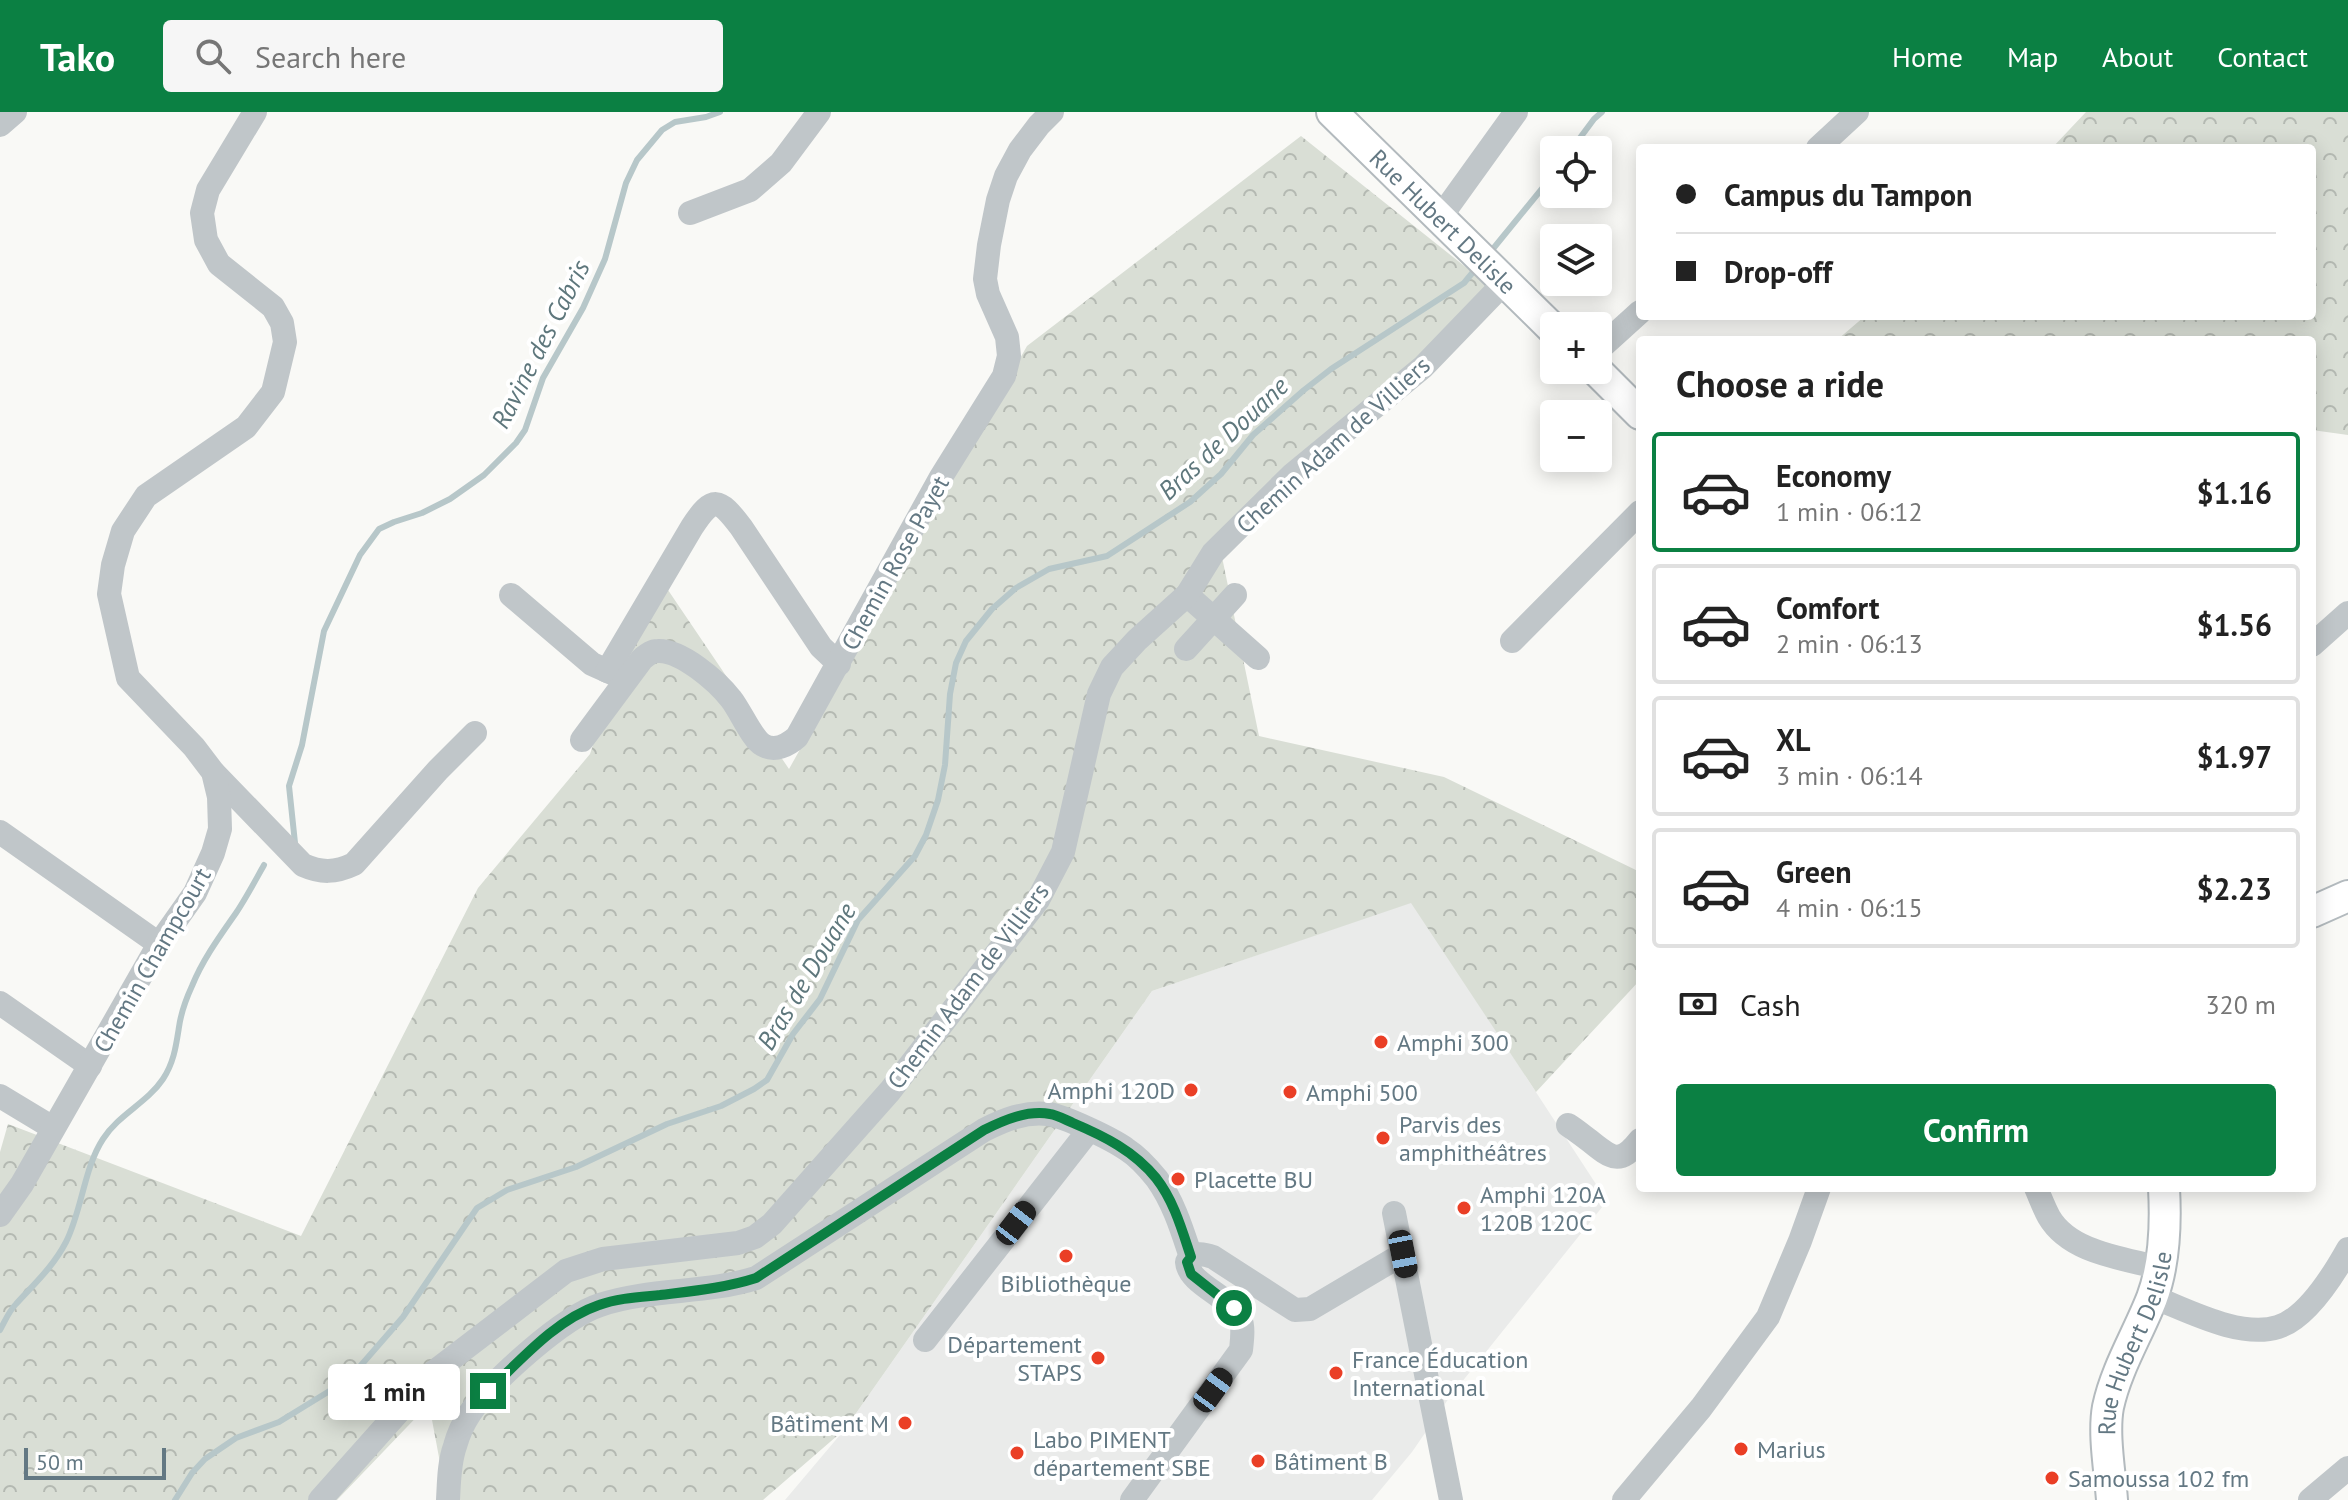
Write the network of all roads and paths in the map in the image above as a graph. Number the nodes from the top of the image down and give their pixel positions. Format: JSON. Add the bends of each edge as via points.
{"nodes":[{"id":1,"x":15,"y":112,"type":"edge"},
{"id":2,"x":255,"y":112,"type":"edge"},
{"id":3,"x":819,"y":112,"type":"edge"},
{"id":4,"x":1052,"y":112,"type":"edge"},
{"id":5,"x":1332,"y":112,"type":"edge"},
{"id":6,"x":1857,"y":112,"type":"edge"},
{"id":7,"x":1513,"y":114,"type":"edge"},
{"id":8,"x":0,"y":125,"type":"edge"},
{"id":9,"x":1822,"y":144,"type":"edge"},
{"id":10,"x":690,"y":213,"type":"dead end"},
{"id":11,"x":1447,"y":226,"type":"junction"},
{"id":12,"x":1500,"y":279,"type":"junction"},
{"id":13,"x":1636,"y":316,"type":"edge"},
{"id":14,"x":1540,"y":317,"type":"edge"},
{"id":15,"x":1612,"y":337,"type":"edge"},
{"id":16,"x":1610,"y":384,"type":"edge"},
{"id":17,"x":1636,"y":410,"type":"edge"},
{"id":18,"x":1636,"y":516,"type":"edge"},
{"id":19,"x":511,"y":595,"type":"dead end"},
{"id":20,"x":1187,"y":595,"type":"junction"},
{"id":21,"x":1235,"y":595,"type":"dead end"},
{"id":22,"x":2348,"y":613,"type":"edge"},
{"id":23,"x":1214,"y":619,"type":"junction"},
{"id":24,"x":1512,"y":641,"type":"dead end"},
{"id":25,"x":2316,"y":641,"type":"edge"},
{"id":26,"x":1186,"y":649,"type":"dead end"},
{"id":27,"x":1258,"y":658,"type":"dead end"},
{"id":28,"x":839,"y":664,"type":"junction"},
{"id":29,"x":617,"y":676,"type":"junction"},
{"id":30,"x":475,"y":733,"type":"dead end"},
{"id":31,"x":582,"y":740,"type":"dead end"},
{"id":32,"x":213,"y":772,"type":"junction"},
{"id":33,"x":0,"y":832,"type":"edge"},
{"id":34,"x":2348,"y":896,"type":"edge"},
{"id":35,"x":2316,"y":910,"type":"edge"},
{"id":36,"x":159,"y":944,"type":"junction"},
{"id":37,"x":0,"y":1003,"type":"edge"},
{"id":38,"x":90,"y":1066,"type":"junction"},
{"id":39,"x":0,"y":1096,"type":"edge"},
{"id":40,"x":1568,"y":1125,"type":"dead end"},
{"id":41,"x":53,"y":1128,"type":"junction"},
{"id":42,"x":1089,"y":1130,"type":"junction"},
{"id":43,"x":1636,"y":1145,"type":"edge"},
{"id":44,"x":1818,"y":1192,"type":"edge"},
{"id":45,"x":2038,"y":1192,"type":"edge"},
{"id":46,"x":2164,"y":1192,"type":"edge"},
{"id":47,"x":1394,"y":1213,"type":"dead end"},
{"id":48,"x":0,"y":1215,"type":"edge"},
{"id":49,"x":2348,"y":1249,"type":"edge"},
{"id":50,"x":1403,"y":1254,"type":"junction"},
{"id":51,"x":1191,"y":1257,"type":"junction"},
{"id":52,"x":2156,"y":1283,"type":"junction"},
{"id":53,"x":925,"y":1340,"type":"dead end"},
{"id":54,"x":2348,"y":1468,"type":"edge"},
{"id":55,"x":2108,"y":1498,"type":"edge"},
{"id":56,"x":320,"y":1500,"type":"edge"},
{"id":57,"x":448,"y":1500,"type":"edge"},
{"id":58,"x":1132,"y":1500,"type":"edge"},
{"id":59,"x":1451,"y":1500,"type":"edge"},
{"id":60,"x":1624,"y":1500,"type":"edge"},
{"id":61,"x":2310,"y":1500,"type":"edge"}],
"edges":[{"from":1,"to":8,"type":"street"},
{"from":2,"to":32,"type":"street","name":"Chemin Champcourt","via":[[208,190],[202,213],[206,240],[219,264],[273,307],[282,323],[285,342],[273,392],[246,427],[146,496],[123,531],[109,594],[128,678]]},
{"from":3,"to":10,"type":"street","via":[[781,163],[750,190]]},
{"from":4,"to":28,"type":"street","name":"Chemin Rose Payet","via":[[1006,176],[989,245],[985,279],[1007,337],[1004,376],[941,477]]},
{"from":5,"to":11,"type":"main road","name":"Rue Hubert Delisle"},
{"from":6,"to":9,"type":"street"},
{"from":7,"to":11,"type":"street"},
{"from":11,"to":12,"type":"main road","name":"Rue Hubert Delisle"},
{"from":12,"to":14,"type":"main road","name":"Rue Hubert Delisle"},
{"from":12,"to":20,"type":"street","name":"Chemin Adam de Villiers","via":[[1423,367],[1292,475],[1213,553]]},
{"from":13,"to":15,"type":"street"},
{"from":16,"to":17,"type":"main road"},
{"from":18,"to":24,"type":"street"},
{"from":19,"to":29,"type":"street","via":[[592,664]]},
{"from":20,"to":23,"type":"street"},
{"from":20,"to":56,"type":"street","name":"Chemin Adam de Villiers","via":[[1112,667],[1099,694],[1063,852],[1038,900],[890,1091],[772,1224],[738,1243],[603,1259],[566,1271],[434,1372]]},
{"from":21,"to":23,"type":"street"},
{"from":22,"to":25,"type":"street"},
{"from":23,"to":26,"type":"street"},
{"from":23,"to":27,"type":"street"},
{"from":28,"to":29,"type":"street","name":"Chemin Rose Payet","via":[[797,737],[773,748],[757,740],[710,678],[674,654],[650,652]]},
{"from":28,"to":29,"type":"street","via":[[821,647],[741,527],[718,502],[703,510],[692,527]]},
{"from":29,"to":31,"type":"street","name":"Chemin Rose Payet"},
{"from":30,"to":32,"type":"street","via":[[354,864],[342,870],[303,865]]},
{"from":32,"to":36,"type":"street","name":"Chemin Champcourt","via":[[220,829],[213,853],[195,893]]},
{"from":33,"to":36,"type":"street"},
{"from":34,"to":35,"type":"main road"},
{"from":36,"to":38,"type":"street","name":"Chemin Champcourt"},
{"from":37,"to":38,"type":"street"},
{"from":38,"to":41,"type":"street","name":"Chemin Champcourt"},
{"from":39,"to":41,"type":"street"},
{"from":40,"to":43,"type":"street","via":[[1614,1157]]},
{"from":41,"to":48,"type":"street","name":"Chemin Champcourt"},
{"from":42,"to":51,"type":"street","via":[[1127,1149],[1156,1178],[1177,1213]]},
{"from":42,"to":53,"type":"street"},
{"from":42,"to":57,"type":"street","via":[[1050,1114],[1005,1120],[756,1278],[598,1305],[566,1322],[488,1391],[469,1415],[455,1444]]},
{"from":44,"to":60,"type":"street","via":[[1768,1317]]},
{"from":45,"to":52,"type":"street","via":[[2063,1234]]},
{"from":46,"to":52,"type":"main road","name":"Rue Hubert Delisle","via":[[2166,1222]]},
{"from":47,"to":50,"type":"street"},
{"from":49,"to":52,"type":"street","via":[[2320,1294],[2279,1327],[2223,1324]]},
{"from":50,"to":51,"type":"street","via":[[1310,1309],[1295,1310],[1213,1257]]},
{"from":50,"to":59,"type":"street"},
{"from":51,"to":58,"type":"street","via":[[1191,1274],[1242,1320],[1241,1350]]},
{"from":52,"to":55,"type":"main road","name":"Rue Hubert Delisle","via":[[2108,1409]]},
{"from":54,"to":61,"type":"street"}]}
